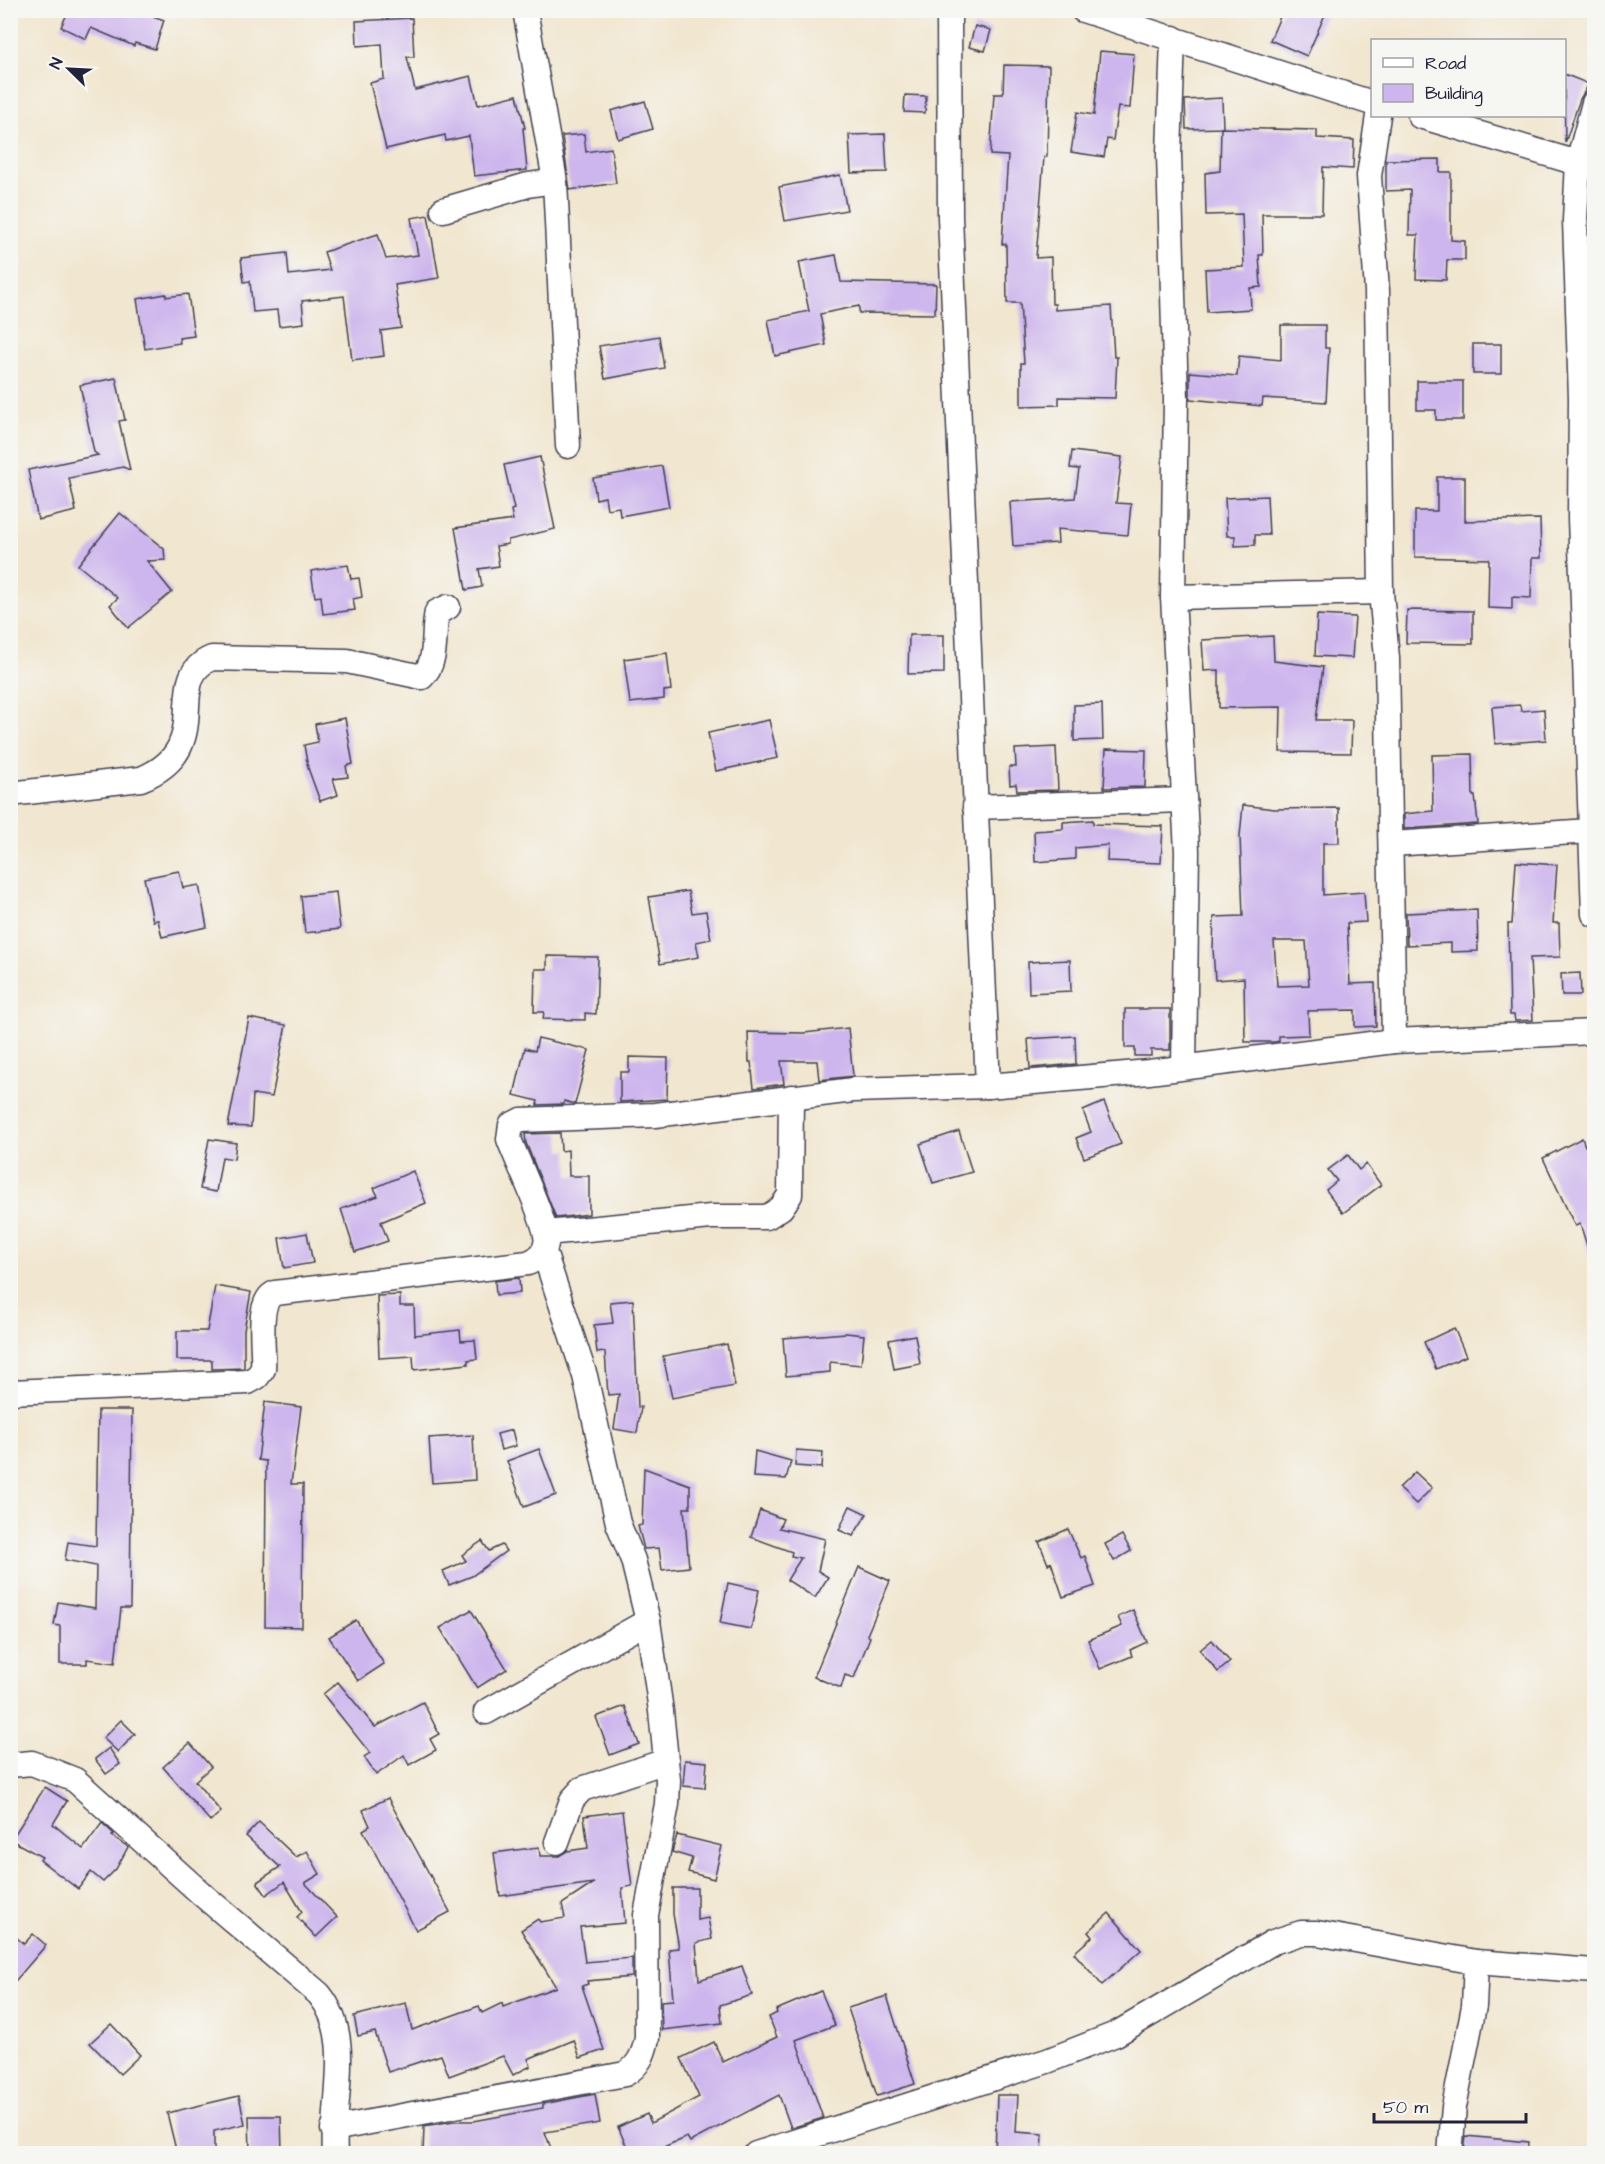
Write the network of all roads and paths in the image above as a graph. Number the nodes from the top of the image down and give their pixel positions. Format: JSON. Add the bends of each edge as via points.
{"nodes":[{"id":1,"x":525,"y":10,"type":"edge"},
{"id":2,"x":949,"y":10,"type":"edge"},
{"id":3,"x":1083,"y":10,"type":"edge"},
{"id":4,"x":1173,"y":38,"type":"junction"},
{"id":5,"x":1371,"y":103,"type":"edge"},
{"id":6,"x":1594,"y":103,"type":"edge"},
{"id":7,"x":1378,"y":117,"type":"edge"},
{"id":8,"x":1423,"y":117,"type":"edge"},
{"id":9,"x":1586,"y":165,"type":"edge"},
{"id":10,"x":555,"y":181,"type":"junction"},
{"id":11,"x":443,"y":210,"type":"dead end"},
{"id":12,"x":568,"y":446,"type":"dead end"},
{"id":13,"x":1381,"y":592,"type":"junction"},
{"id":14,"x":1173,"y":597,"type":"junction"},
{"id":15,"x":448,"y":607,"type":"dead end"},
{"id":16,"x":1591,"y":724,"type":"edge"},
{"id":17,"x":10,"y":794,"type":"edge"},
{"id":18,"x":1184,"y":800,"type":"junction"},
{"id":19,"x":975,"y":807,"type":"junction"},
{"id":20,"x":1590,"y":831,"type":"junction"},
{"id":21,"x":1392,"y":844,"type":"junction"},
{"id":22,"x":1594,"y":914,"type":"edge"},
{"id":23,"x":1594,"y":1032,"type":"edge"},
{"id":24,"x":1394,"y":1041,"type":"junction"},
{"id":25,"x":1184,"y":1067,"type":"junction"},
{"id":26,"x":988,"y":1086,"type":"junction"},
{"id":27,"x":791,"y":1097,"type":"junction"},
{"id":28,"x":545,"y":1242,"type":"junction"},
{"id":29,"x":10,"y":1392,"type":"edge"},
{"id":30,"x":648,"y":1621,"type":"junction"},
{"id":31,"x":486,"y":1712,"type":"dead end"},
{"id":32,"x":666,"y":1761,"type":"junction"},
{"id":33,"x":10,"y":1765,"type":"edge"},
{"id":34,"x":557,"y":1842,"type":"dead end"},
{"id":35,"x":1476,"y":1962,"type":"junction"},
{"id":36,"x":1594,"y":1971,"type":"edge"},
{"id":37,"x":333,"y":2129,"type":"junction"},
{"id":38,"x":335,"y":2154,"type":"edge"},
{"id":39,"x":756,"y":2154,"type":"edge"},
{"id":40,"x":1450,"y":2154,"type":"edge"}],
"edges":[{"from":1,"to":10,"type":"street"},
{"from":2,"to":19,"type":"street","via":[[950,217]]},
{"from":3,"to":4,"type":"street"},
{"from":4,"to":5,"type":"street"},
{"from":4,"to":14,"type":"street","via":[[1169,154],[1176,399]]},
{"from":6,"to":9,"type":"street"},
{"from":7,"to":13,"type":"street","via":[[1369,176],[1377,291]]},
{"from":8,"to":9,"type":"street"},
{"from":9,"to":16,"type":"street","via":[[1575,220],[1581,398],[1580,518]]},
{"from":10,"to":11,"type":"street"},
{"from":10,"to":12,"type":"street"},
{"from":13,"to":14,"type":"street"},
{"from":13,"to":21,"type":"street","via":[[1388,658]]},
{"from":14,"to":18,"type":"street"},
{"from":15,"to":17,"type":"street","via":[[437,612],[433,658],[422,677],[347,661],[212,658],[191,672],[183,739],[177,754],[157,772],[141,779]]},
{"from":16,"to":20,"type":"street"},
{"from":18,"to":19,"type":"street"},
{"from":18,"to":25,"type":"street"},
{"from":19,"to":26,"type":"street"},
{"from":20,"to":21,"type":"street"},
{"from":20,"to":22,"type":"street"},
{"from":21,"to":24,"type":"street"},
{"from":23,"to":24,"type":"street"},
{"from":24,"to":25,"type":"street"},
{"from":25,"to":26,"type":"street"},
{"from":26,"to":27,"type":"street","via":[[853,1090]]},
{"from":27,"to":28,"type":"street","via":[[790,1195],[781,1208],[767,1217],[711,1217]]},
{"from":27,"to":28,"type":"street","via":[[654,1115],[515,1121],[509,1139]]},
{"from":28,"to":29,"type":"street","via":[[537,1259],[528,1263],[270,1295],[263,1307],[263,1369],[248,1382]]},
{"from":28,"to":30,"type":"street","via":[[585,1376],[618,1523],[633,1560]]},
{"from":30,"to":31,"type":"street"},
{"from":30,"to":32,"type":"street"},
{"from":32,"to":34,"type":"street","via":[[582,1789],[572,1800]]},
{"from":32,"to":37,"type":"street","via":[[667,1804],[646,1915],[647,2038],[640,2061],[632,2070]]},
{"from":33,"to":37,"type":"street","via":[[32,1763],[75,1780],[319,1994],[332,2013],[338,2038]]},
{"from":35,"to":36,"type":"street"},
{"from":35,"to":39,"type":"street","via":[[1317,1933],[1289,1936],[1116,2034],[1047,2061]]},
{"from":35,"to":40,"type":"street","via":[[1474,2006],[1454,2107]]},
{"from":37,"to":38,"type":"street"}]}
